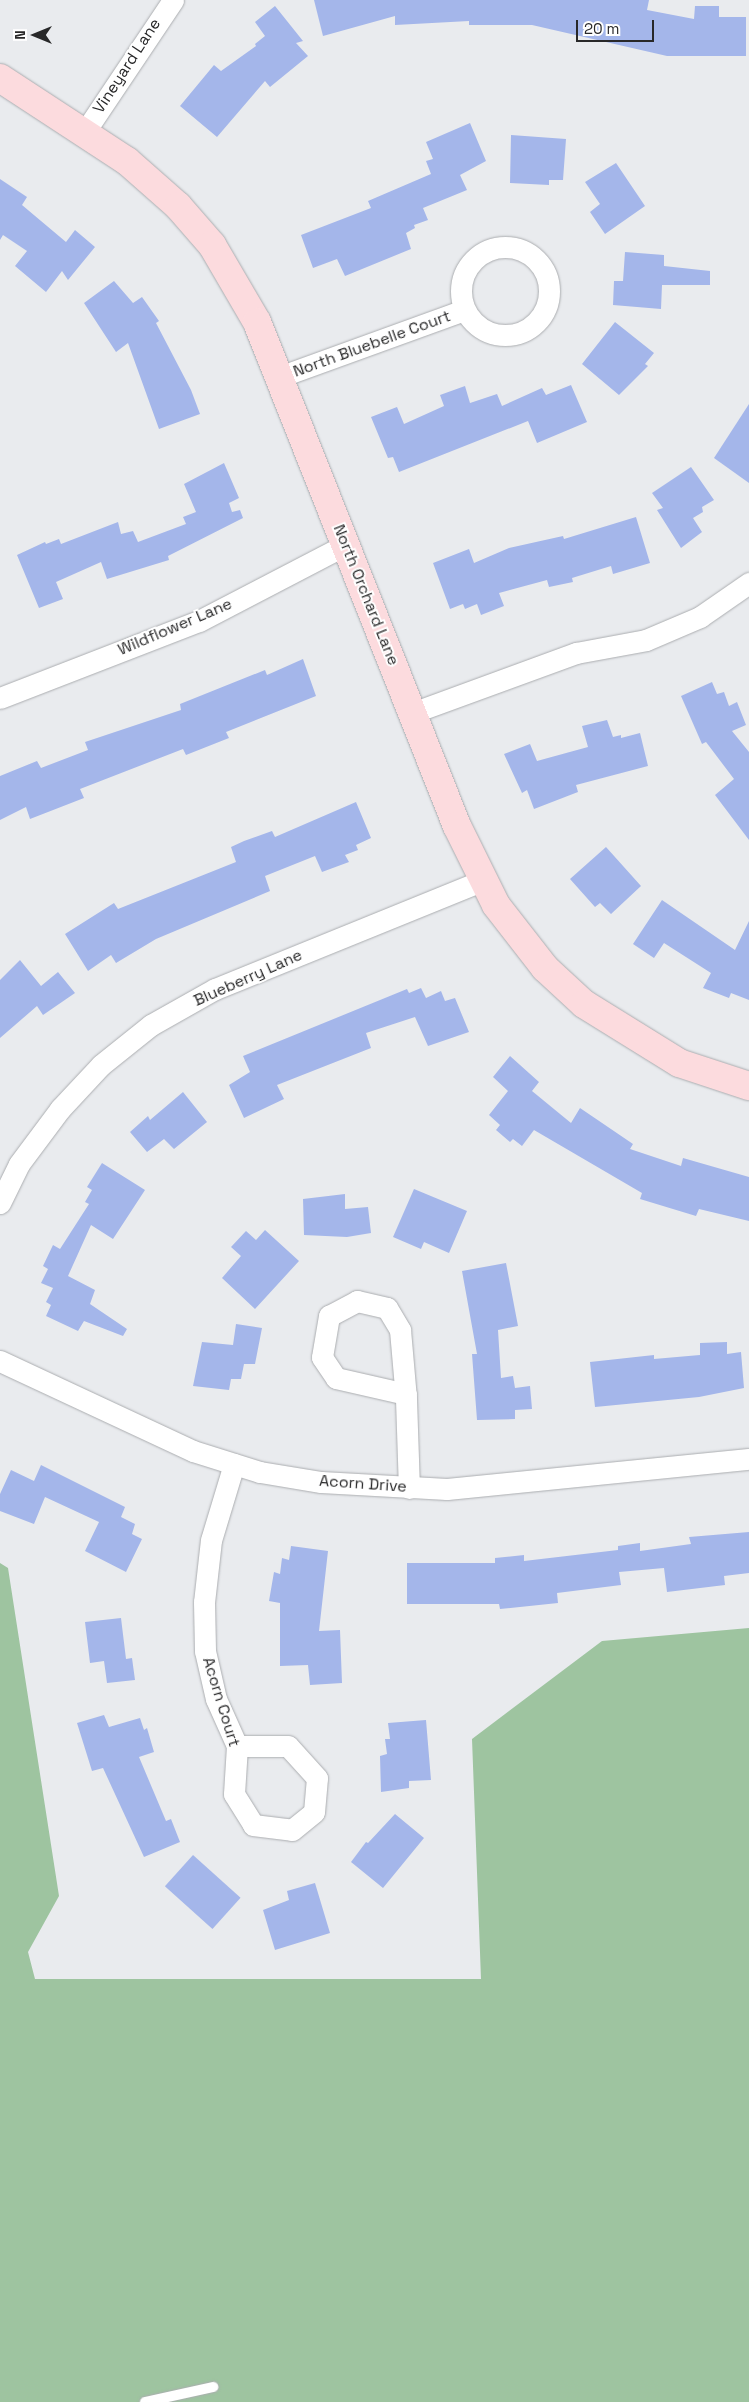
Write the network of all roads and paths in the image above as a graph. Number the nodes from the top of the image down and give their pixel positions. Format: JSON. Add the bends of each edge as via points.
{"nodes":[{"id":1,"x":173,"y":0,"type":"edge"},
{"id":2,"x":0,"y":78,"type":"edge"},
{"id":3,"x":84,"y":133,"type":"junction"},
{"id":4,"x":464,"y":310,"type":"junction"},
{"id":5,"x":279,"y":378,"type":"junction"},
{"id":6,"x":346,"y":545,"type":"junction"},
{"id":7,"x":749,"y":583,"type":"edge"},
{"id":8,"x":0,"y":698,"type":"edge"},
{"id":9,"x":412,"y":712,"type":"junction"},
{"id":10,"x":484,"y":880,"type":"junction"},
{"id":11,"x":749,"y":1086,"type":"edge"},
{"id":12,"x":0,"y":1203,"type":"edge"},
{"id":13,"x":0,"y":1361,"type":"edge"},
{"id":14,"x":406,"y":1394,"type":"junction"},
{"id":15,"x":749,"y":1459,"type":"edge"},
{"id":16,"x":234,"y":1464,"type":"junction"},
{"id":17,"x":408,"y":1488,"type":"junction"},
{"id":18,"x":237,"y":1746,"type":"junction"},
{"id":19,"x":213,"y":2387,"type":"dead end"},
{"id":20,"x":145,"y":2402,"type":"edge"}],
"edges":[{"from":1,"to":3,"type":"street","name":"Vineyard Lane"},
{"from":2,"to":3,"type":"street","name":"North Orchard Lane"},
{"from":3,"to":5,"type":"street","name":"North Orchard Lane","via":[[127,161],[178,206],[212,245],[257,322]]},
{"from":4,"to":4,"type":"street","via":[[461,282],[471,263],[488,250],[516,248],[529,254],[546,276],[549,291],[543,312],[528,328],[514,334],[485,331]]},
{"from":4,"to":5,"type":"street","name":"North Bluebelle Court"},
{"from":5,"to":6,"type":"street","name":"North Orchard Lane"},
{"from":6,"to":8,"type":"street","name":"Wildflower Lane","via":[[199,621]]},
{"from":6,"to":9,"type":"street","name":"North Orchard Lane"},
{"from":7,"to":9,"type":"street","via":[[700,617],[646,640],[576,653]]},
{"from":9,"to":10,"type":"street","name":"North Orchard Lane","via":[[456,826]]},
{"from":10,"to":11,"type":"street","name":"North Orchard Lane","via":[[496,905],[545,968],[584,1004],[679,1063]]},
{"from":10,"to":12,"type":"street","name":"Blueberry Lane","via":[[215,989],[151,1025],[101,1065],[60,1109],[19,1164]]},
{"from":13,"to":16,"type":"street","name":"Acorn Drive","via":[[130,1424],[193,1451]]},
{"from":14,"to":14,"type":"street","via":[[400,1330],[386,1308],[357,1301],[329,1316],[322,1357],[336,1378]]},
{"from":14,"to":17,"type":"street"},
{"from":15,"to":17,"type":"street","name":"Acorn Drive","via":[[522,1484]]},
{"from":16,"to":17,"type":"street","name":"Acorn Drive","via":[[321,1482]]},
{"from":16,"to":18,"type":"street","name":"Acorn Court","via":[[211,1540],[204,1602],[205,1651],[216,1699]]},
{"from":18,"to":18,"type":"street","name":"Acorn Court","via":[[234,1794],[253,1825],[292,1830],[314,1812],[317,1778],[288,1746]]},
{"from":19,"to":20,"type":"lane"}]}
